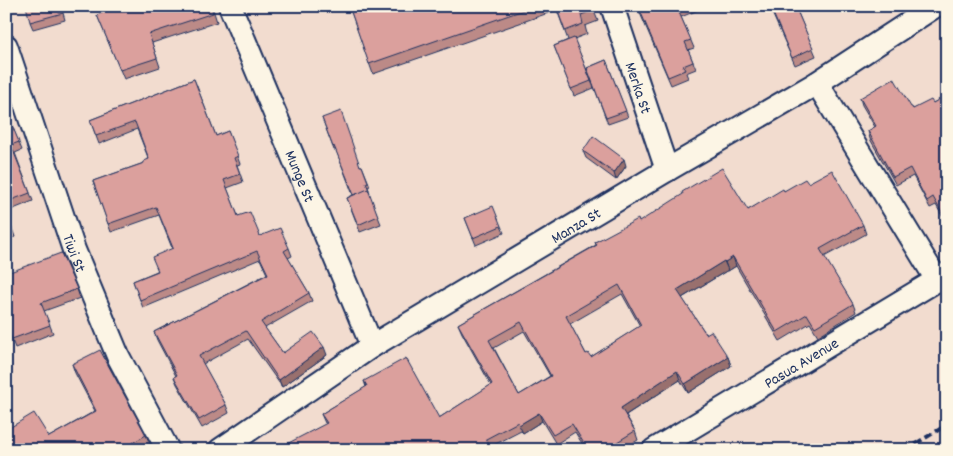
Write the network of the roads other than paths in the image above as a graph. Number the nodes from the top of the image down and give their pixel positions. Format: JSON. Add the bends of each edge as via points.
{"nodes":[{"id":1,"x":230,"y":6,"type":"edge"},
{"id":2,"x":612,"y":6,"type":"edge"},
{"id":3,"x":935,"y":6,"type":"edge"},
{"id":4,"x":6,"y":46,"type":"edge"},
{"id":5,"x":817,"y":83,"type":"junction"},
{"id":6,"x":667,"y":170,"type":"junction"},
{"id":7,"x":942,"y":277,"type":"edge"},
{"id":8,"x":372,"y":346,"type":"junction"},
{"id":9,"x":168,"y":450,"type":"edge"},
{"id":10,"x":220,"y":450,"type":"edge"},
{"id":11,"x":654,"y":450,"type":"edge"}],
"edges":[{"from":1,"to":8,"type":"street","name":"Munge St"},
{"from":2,"to":6,"type":"street","name":"Merka St"},
{"from":3,"to":5,"type":"street","name":"Manza St"},
{"from":4,"to":9,"type":"street","name":"Tiwi St","via":[[74,250],[118,356]]},
{"from":5,"to":6,"type":"street","name":"Manza St"},
{"from":5,"to":7,"type":"street"},
{"from":6,"to":8,"type":"street","name":"Manza St"},
{"from":7,"to":11,"type":"street","name":"Pasua Avenue"},
{"from":8,"to":10,"type":"street","name":"Manza St"}]}
